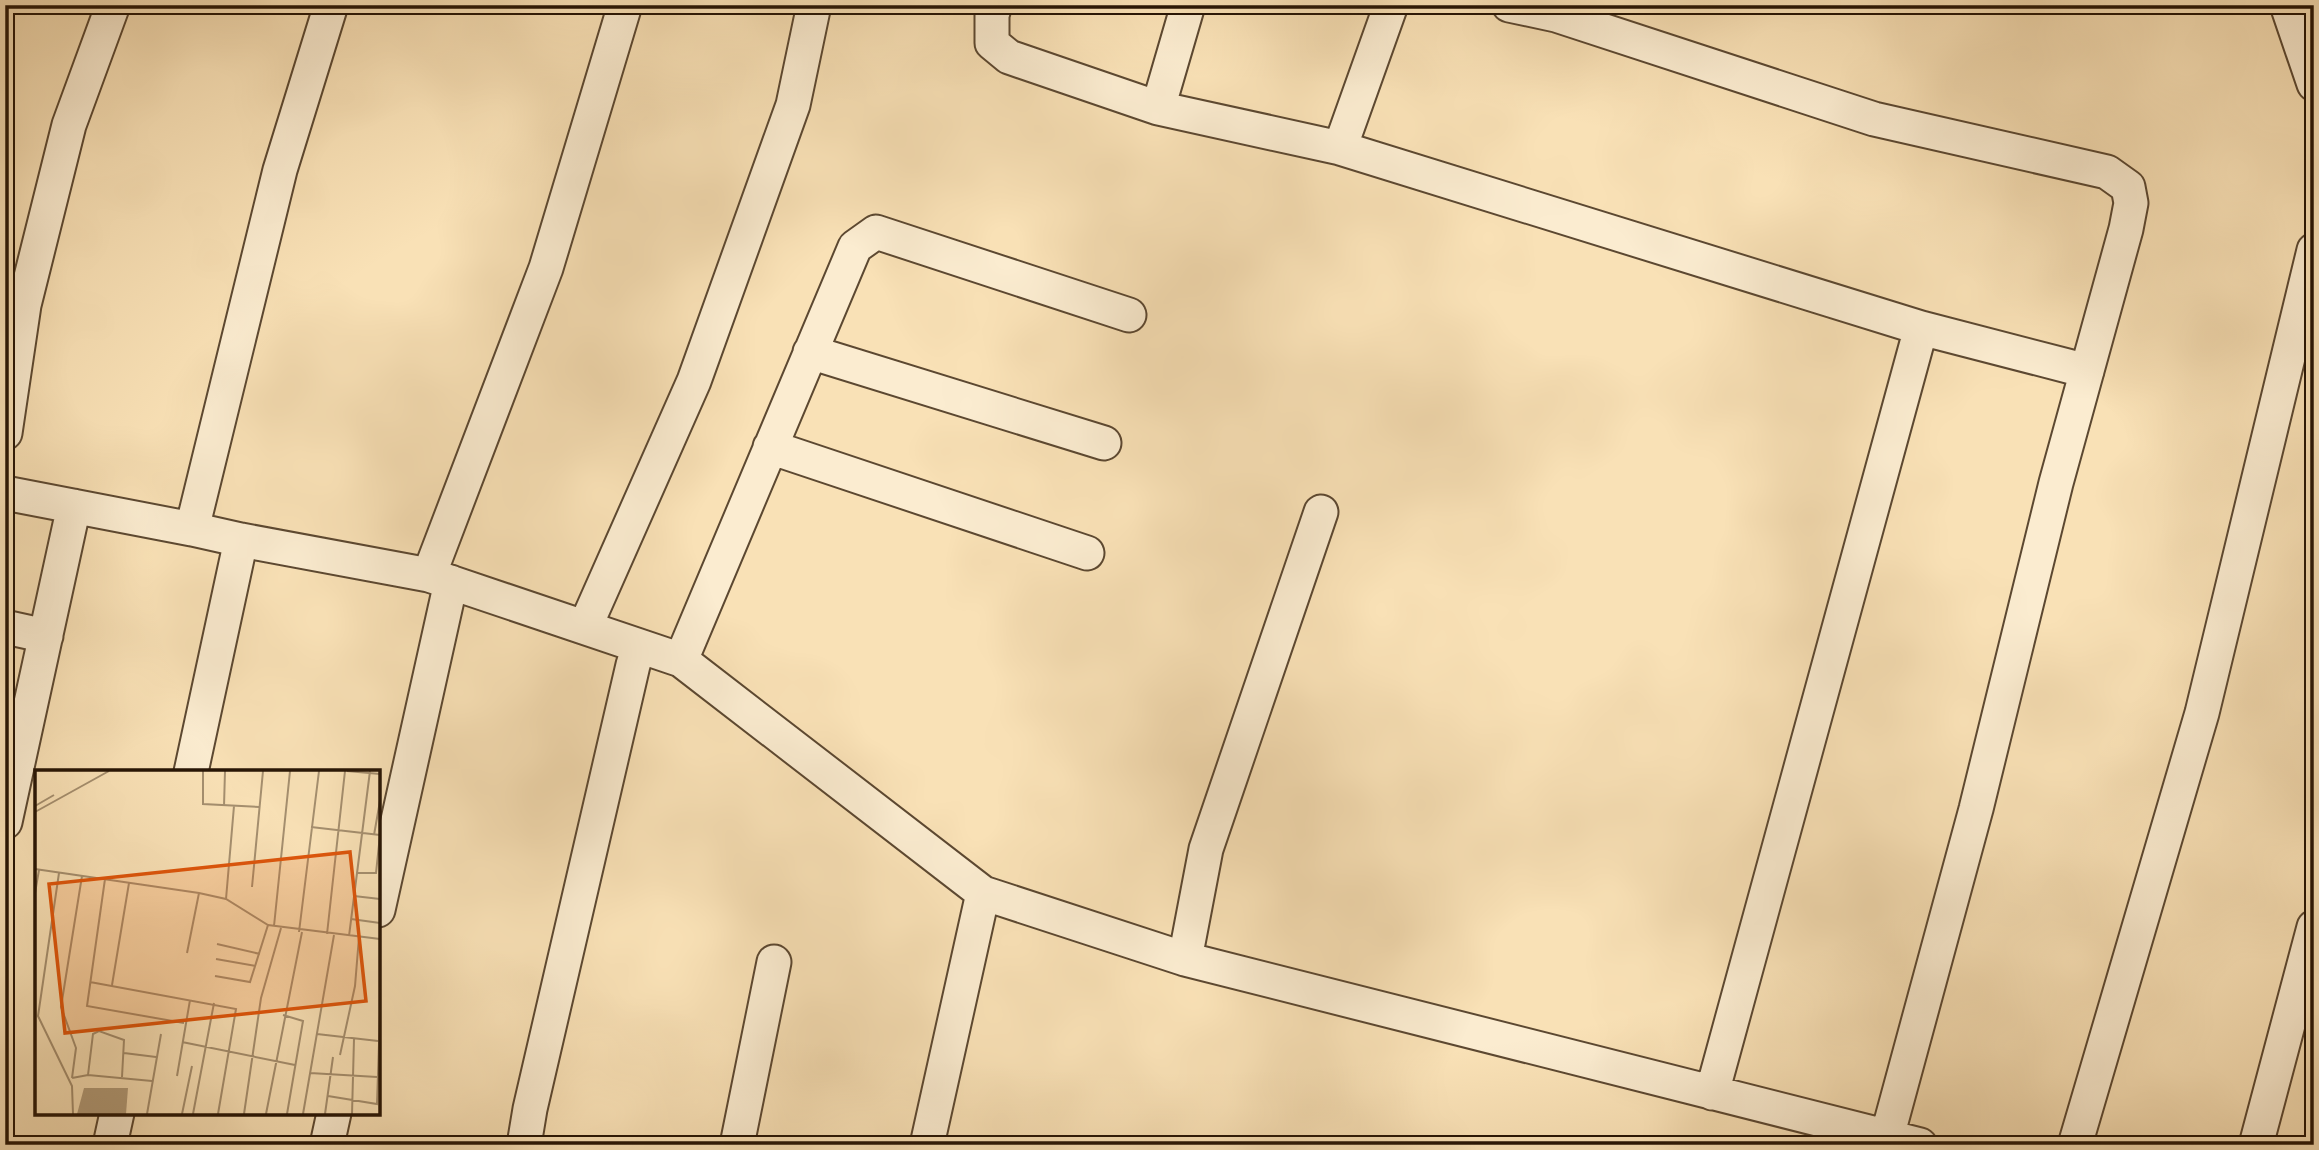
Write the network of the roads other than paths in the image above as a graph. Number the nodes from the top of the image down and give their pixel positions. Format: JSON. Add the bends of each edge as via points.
{"nodes":[{"id":1,"x":113,"y":5,"type":"edge"},
{"id":2,"x":331,"y":5,"type":"edge"},
{"id":3,"x":625,"y":5,"type":"edge"},
{"id":4,"x":814,"y":5,"type":"edge"},
{"id":5,"x":995,"y":5,"type":"edge"},
{"id":6,"x":1188,"y":5,"type":"edge"},
{"id":7,"x":1391,"y":5,"type":"edge"},
{"id":8,"x":1509,"y":5,"type":"edge"},
{"id":9,"x":2287,"y":5,"type":"edge"},
{"id":10,"x":2314,"y":84,"type":"edge"},
{"id":11,"x":1158,"y":108,"type":"junction"},
{"id":12,"x":1340,"y":148,"type":"junction"},
{"id":13,"x":2314,"y":250,"type":"edge"},
{"id":14,"x":1129,"y":315,"type":"dead end"},
{"id":15,"x":1920,"y":328,"type":"junction"},
{"id":16,"x":810,"y":352,"type":"junction"},
{"id":17,"x":2087,"y":371,"type":"junction"},
{"id":18,"x":5,"y":433,"type":"edge"},
{"id":19,"x":1104,"y":443,"type":"dead end"},
{"id":20,"x":771,"y":447,"type":"junction"},
{"id":21,"x":5,"y":493,"type":"edge"},
{"id":22,"x":74,"y":506,"type":"junction"},
{"id":23,"x":1321,"y":512,"type":"dead end"},
{"id":24,"x":191,"y":529,"type":"junction"},
{"id":25,"x":241,"y":540,"type":"junction"},
{"id":26,"x":1087,"y":553,"type":"dead end"},
{"id":27,"x":440,"y":579,"type":"junction"},
{"id":28,"x":5,"y":626,"type":"edge"},
{"id":29,"x":585,"y":627,"type":"junction"},
{"id":30,"x":46,"y":636,"type":"junction"},
{"id":31,"x":639,"y":646,"type":"junction"},
{"id":32,"x":681,"y":660,"type":"junction"},
{"id":33,"x":191,"y":770,"type":"edge"},
{"id":34,"x":6,"y":815,"type":"edge"},
{"id":35,"x":983,"y":892,"type":"junction"},
{"id":36,"x":380,"y":899,"type":"edge"},
{"id":37,"x":2314,"y":927,"type":"edge"},
{"id":38,"x":1185,"y":959,"type":"junction"},
{"id":39,"x":774,"y":962,"type":"dead end"},
{"id":40,"x":1713,"y":1093,"type":"junction"},
{"id":41,"x":117,"y":1115,"type":"edge"},
{"id":42,"x":334,"y":1115,"type":"edge"},
{"id":43,"x":1887,"y":1136,"type":"junction"},
{"id":44,"x":110,"y":1145,"type":"edge"},
{"id":45,"x":327,"y":1145,"type":"edge"},
{"id":46,"x":524,"y":1145,"type":"edge"},
{"id":47,"x":737,"y":1145,"type":"edge"},
{"id":48,"x":928,"y":1145,"type":"edge"},
{"id":49,"x":1920,"y":1145,"type":"edge"},
{"id":50,"x":2075,"y":1145,"type":"edge"},
{"id":51,"x":2256,"y":1145,"type":"edge"}],
"edges":[{"from":1,"to":18,"type":"street","via":[[66,137],[24,305]]},
{"from":2,"to":24,"type":"street","via":[[279,170]]},
{"from":3,"to":27,"type":"street","via":[[546,268]]},
{"from":4,"to":29,"type":"street","via":[[793,105],[694,381]]},
{"from":5,"to":11,"type":"street","via":[[992,43],[1009,57]]},
{"from":6,"to":11,"type":"street"},
{"from":7,"to":12,"type":"street"},
{"from":8,"to":17,"type":"street","via":[[1556,15],[1874,119],[2108,172],[2128,187],[2131,204]]},
{"from":9,"to":10,"type":"street"},
{"from":11,"to":12,"type":"street"},
{"from":12,"to":15,"type":"street"},
{"from":13,"to":50,"type":"street","via":[[2202,713]]},
{"from":14,"to":16,"type":"street","via":[[876,232],[855,247]]},
{"from":15,"to":17,"type":"street"},
{"from":15,"to":40,"type":"street"},
{"from":16,"to":19,"type":"street"},
{"from":16,"to":20,"type":"street"},
{"from":17,"to":43,"type":"street"},
{"from":20,"to":26,"type":"street"},
{"from":20,"to":32,"type":"street"},
{"from":21,"to":22,"type":"street"},
{"from":22,"to":24,"type":"street"},
{"from":22,"to":30,"type":"street"},
{"from":23,"to":38,"type":"street","via":[[1206,849]]},
{"from":24,"to":25,"type":"street"},
{"from":25,"to":27,"type":"street"},
{"from":25,"to":33,"type":"street"},
{"from":27,"to":29,"type":"street"},
{"from":27,"to":36,"type":"street"},
{"from":28,"to":30,"type":"street"},
{"from":29,"to":31,"type":"street"},
{"from":30,"to":34,"type":"street"},
{"from":31,"to":32,"type":"street"},
{"from":31,"to":46,"type":"street"},
{"from":32,"to":35,"type":"street"},
{"from":35,"to":38,"type":"street"},
{"from":35,"to":48,"type":"street"},
{"from":37,"to":51,"type":"street"},
{"from":38,"to":40,"type":"street"},
{"from":39,"to":47,"type":"street"},
{"from":40,"to":43,"type":"street"},
{"from":41,"to":44,"type":"street"},
{"from":42,"to":45,"type":"street"},
{"from":43,"to":49,"type":"street"}]}
